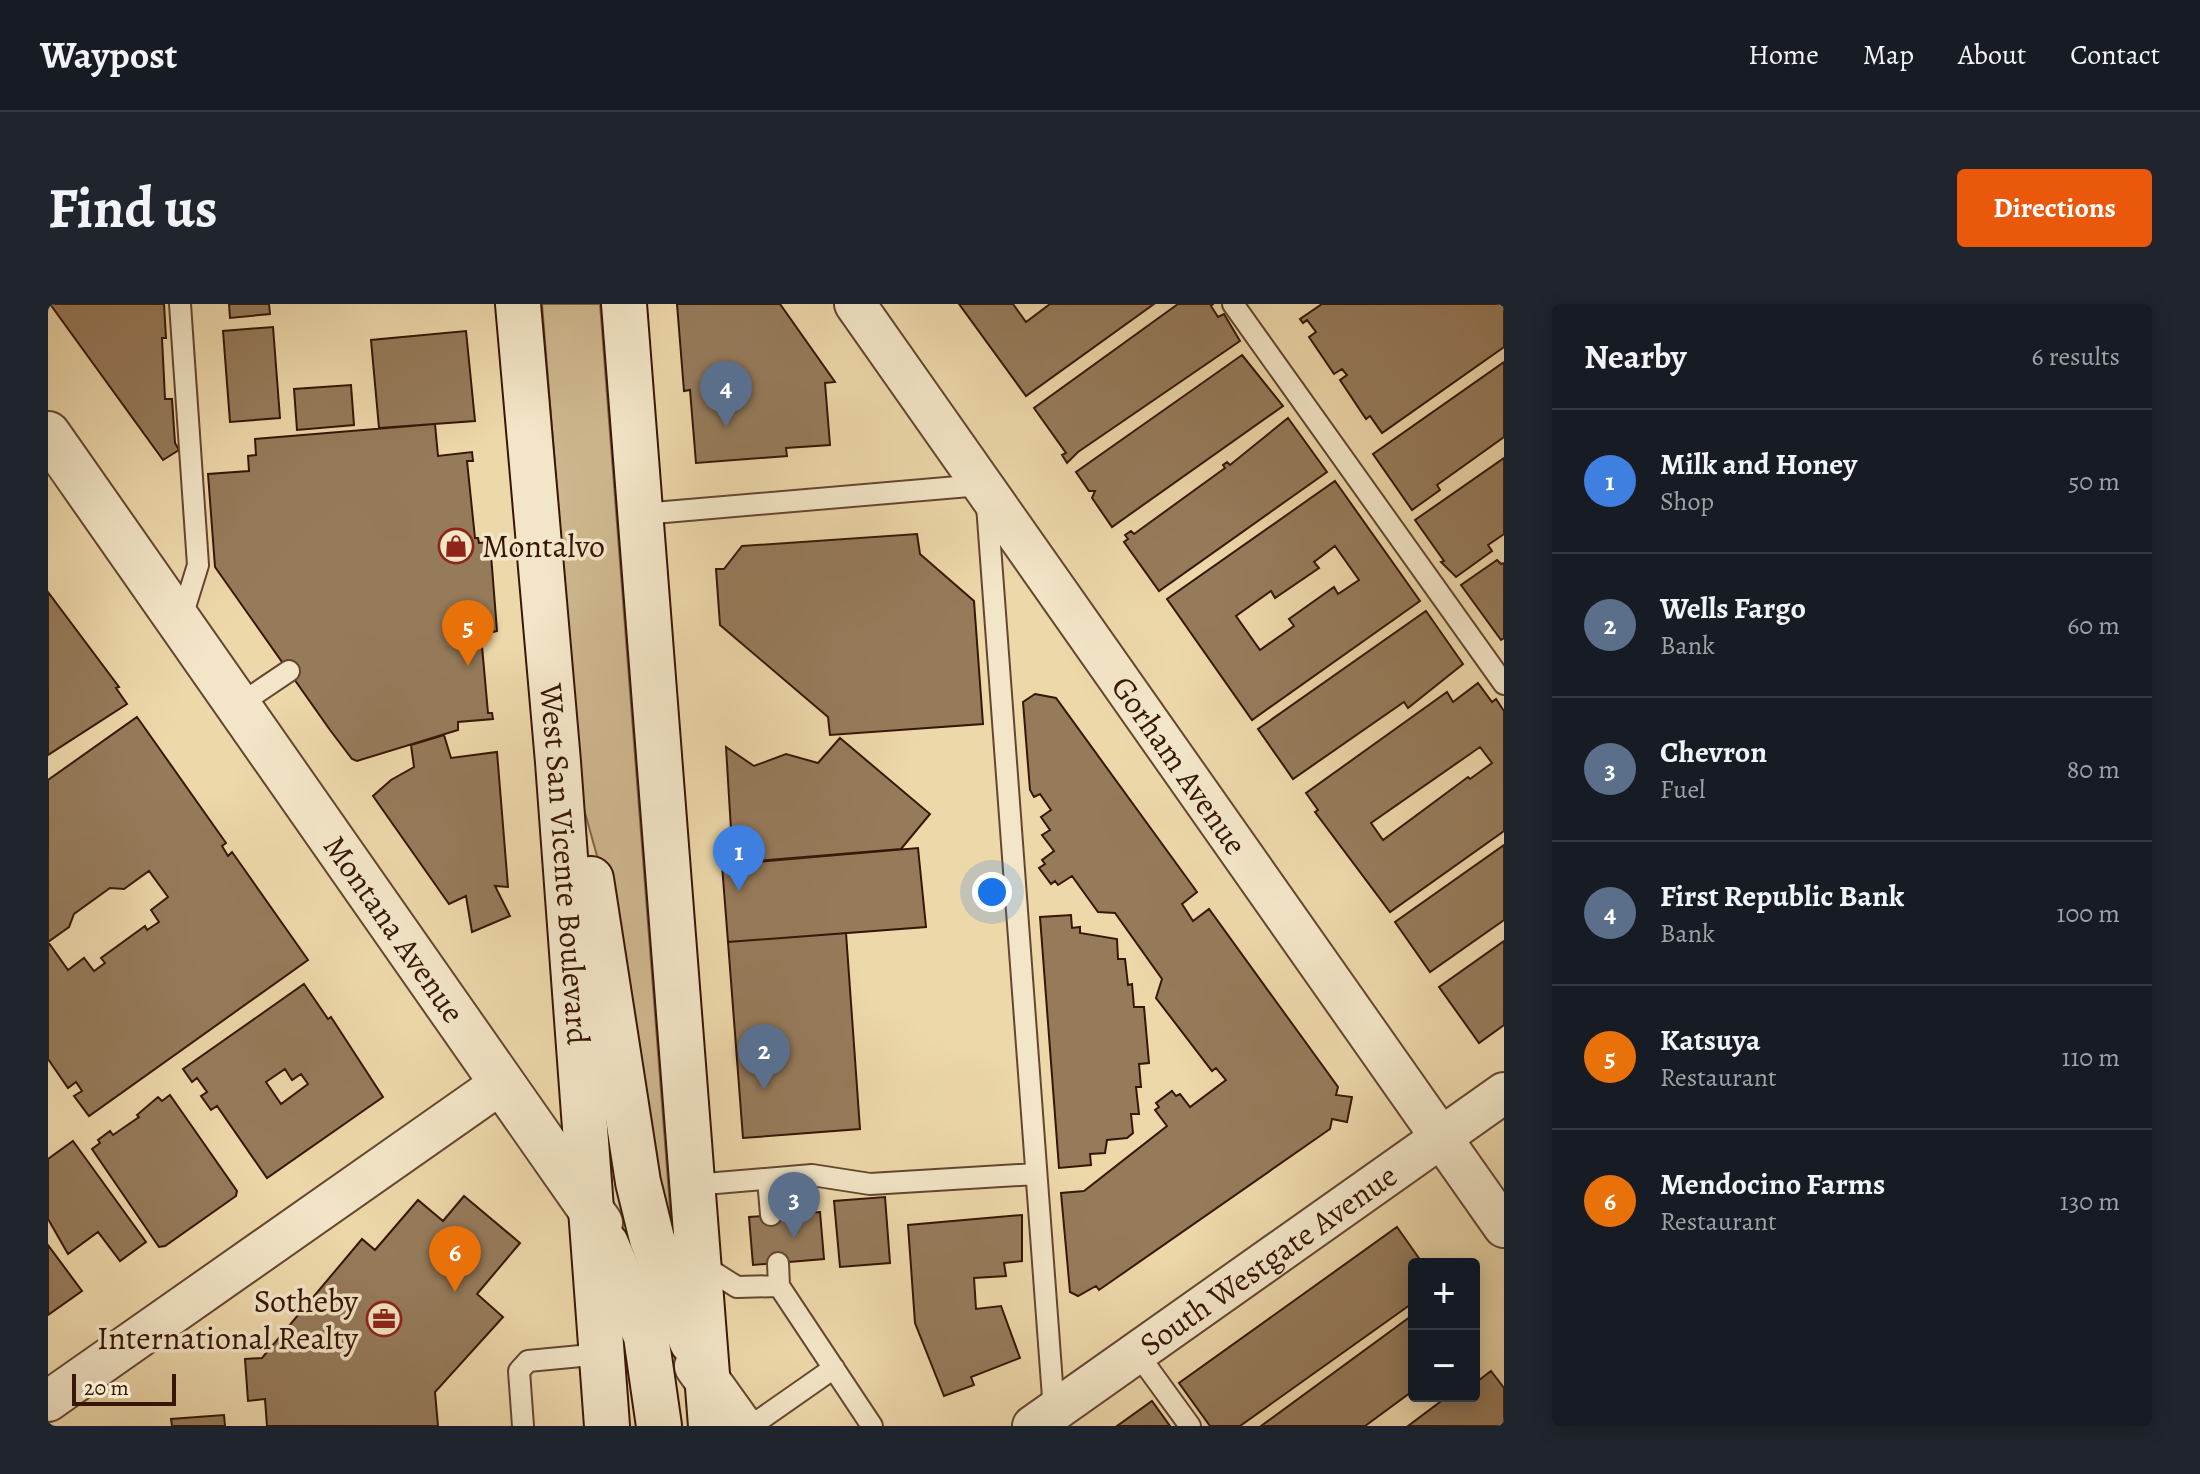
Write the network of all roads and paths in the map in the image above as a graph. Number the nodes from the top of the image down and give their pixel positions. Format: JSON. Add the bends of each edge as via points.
{"nodes":[{"id":1,"x":180,"y":304,"type":"edge"},
{"id":2,"x":518,"y":304,"type":"edge"},
{"id":3,"x":624,"y":304,"type":"edge"},
{"id":4,"x":855,"y":304,"type":"edge"},
{"id":5,"x":1233,"y":304,"type":"edge"},
{"id":6,"x":48,"y":434,"type":"edge"},
{"id":7,"x":984,"y":489,"type":"junction"},
{"id":8,"x":642,"y":514,"type":"junction"},
{"id":9,"x":181,"y":620,"type":"junction"},
{"id":10,"x":289,"y":671,"type":"dead end"},
{"id":11,"x":1504,"y":684,"type":"edge"},
{"id":12,"x":240,"y":704,"type":"junction"},
{"id":13,"x":558,"y":762,"type":"junction"},
{"id":14,"x":503,"y":1082,"type":"junction"},
{"id":15,"x":1504,"y":1093,"type":"edge"},
{"id":16,"x":1441,"y":1137,"type":"junction"},
{"id":17,"x":1036,"y":1174,"type":"junction"},
{"id":18,"x":768,"y":1179,"type":"junction"},
{"id":19,"x":693,"y":1185,"type":"junction"},
{"id":20,"x":591,"y":1209,"type":"junction"},
{"id":21,"x":771,"y":1215,"type":"dead end"},
{"id":22,"x":1504,"y":1227,"type":"edge"},
{"id":23,"x":699,"y":1263,"type":"junction"},
{"id":24,"x":778,"y":1263,"type":"dead end"},
{"id":25,"x":779,"y":1286,"type":"junction"},
{"id":26,"x":1137,"y":1353,"type":"junction"},
{"id":27,"x":602,"y":1354,"type":"junction"},
{"id":28,"x":834,"y":1368,"type":"junction"},
{"id":29,"x":708,"y":1381,"type":"junction"},
{"id":30,"x":48,"y":1401,"type":"edge"},
{"id":31,"x":1043,"y":1418,"type":"edge"},
{"id":32,"x":523,"y":1426,"type":"edge"},
{"id":33,"x":607,"y":1426,"type":"edge"},
{"id":34,"x":659,"y":1426,"type":"edge"},
{"id":35,"x":711,"y":1426,"type":"edge"},
{"id":36,"x":740,"y":1426,"type":"edge"},
{"id":37,"x":751,"y":1426,"type":"edge"},
{"id":38,"x":872,"y":1426,"type":"edge"},
{"id":39,"x":1190,"y":1426,"type":"edge"}],
"edges":[{"from":1,"to":9,"type":"lane","via":[[198,565]]},
{"from":2,"to":13,"type":"main road","name":"West San Vicente Boulevard"},
{"from":3,"to":8,"type":"main road"},
{"from":4,"to":7,"type":"street","name":"Gorham Avenue"},
{"from":5,"to":11,"type":"lane"},
{"from":6,"to":9,"type":"main road","name":"Montana Avenue"},
{"from":7,"to":8,"type":"lane"},
{"from":7,"to":16,"type":"street","name":"Gorham Avenue"},
{"from":7,"to":17,"type":"lane"},
{"from":8,"to":19,"type":"main road"},
{"from":9,"to":12,"type":"main road","name":"Montana Avenue"},
{"from":10,"to":12,"type":"lane"},
{"from":12,"to":14,"type":"main road","name":"Montana Avenue"},
{"from":13,"to":20,"type":"main road","name":"West San Vicente Boulevard"},
{"from":13,"to":29,"type":"main road","via":[[592,880],[638,1182],[652,1239]]},
{"from":14,"to":20,"type":"main road","name":"Montana Avenue"},
{"from":14,"to":30,"type":"street"},
{"from":15,"to":16,"type":"street","name":"South Westgate Avenue"},
{"from":16,"to":22,"type":"street","name":"Gorham Avenue"},
{"from":16,"to":26,"type":"street","name":"South Westgate Avenue"},
{"from":17,"to":18,"type":"lane","via":[[870,1184],[812,1175]]},
{"from":17,"to":31,"type":"lane"},
{"from":18,"to":19,"type":"lane"},
{"from":18,"to":21,"type":"lane"},
{"from":19,"to":23,"type":"main road"},
{"from":20,"to":27,"type":"main road","name":"West San Vicente Boulevard"},
{"from":20,"to":29,"type":"main road","name":"Montana Avenue"},
{"from":20,"to":34,"type":"main road","via":[[646,1336]]},
{"from":23,"to":25,"type":"lane","via":[[737,1287]]},
{"from":23,"to":29,"type":"main road"},
{"from":24,"to":25,"type":"lane"},
{"from":25,"to":28,"type":"lane"},
{"from":26,"to":31,"type":"street","name":"South Westgate Avenue"},
{"from":26,"to":39,"type":"lane"},
{"from":27,"to":32,"type":"lane","via":[[528,1361],[519,1371]]},
{"from":27,"to":33,"type":"main road","name":"West San Vicente Boulevard"},
{"from":28,"to":37,"type":"lane"},
{"from":28,"to":38,"type":"lane"},
{"from":29,"to":35,"type":"main road"},
{"from":29,"to":36,"type":"main road","name":"Montana Avenue"}]}
